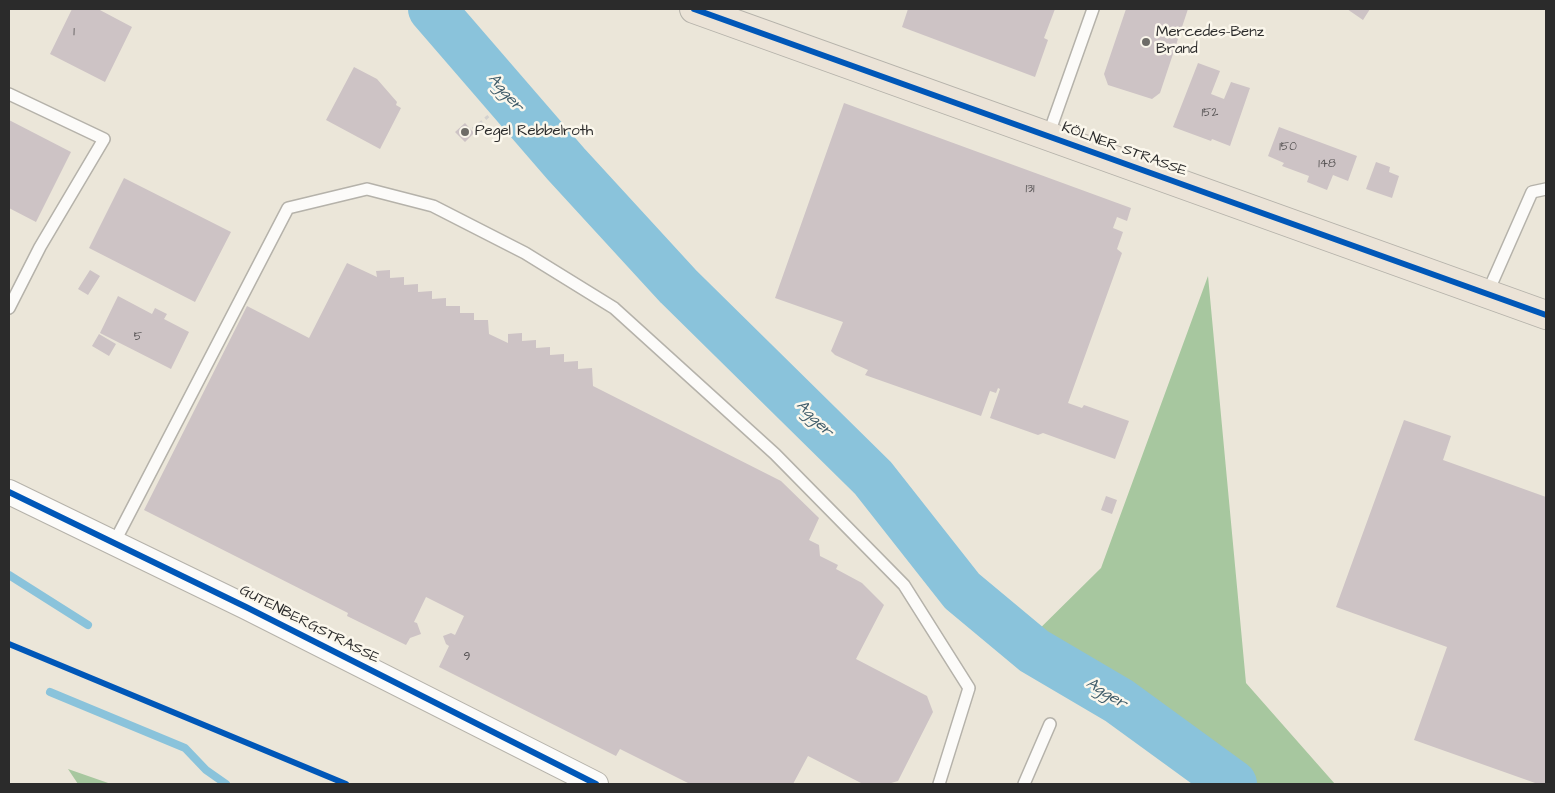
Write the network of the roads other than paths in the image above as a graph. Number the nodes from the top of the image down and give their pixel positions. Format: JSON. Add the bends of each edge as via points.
{"nodes":[{"id":1,"x":694,"y":9,"type":"edge"},
{"id":2,"x":1093,"y":9,"type":"edge"},
{"id":3,"x":9,"y":94,"type":"edge"},
{"id":4,"x":1048,"y":136,"type":"junction"},
{"id":5,"x":1546,"y":189,"type":"edge"},
{"id":6,"x":1488,"y":294,"type":"junction"},
{"id":7,"x":9,"y":308,"type":"edge"},
{"id":8,"x":1546,"y":315,"type":"edge"},
{"id":9,"x":9,"y":492,"type":"edge"},
{"id":10,"x":114,"y":544,"type":"junction"},
{"id":11,"x":1050,"y":724,"type":"dead end"},
{"id":12,"x":596,"y":784,"type":"edge"},
{"id":13,"x":939,"y":784,"type":"edge"},
{"id":14,"x":1024,"y":784,"type":"edge"}],
"edges":[{"from":1,"to":4,"type":"main road","name":"KÖLNER STRASSE"},
{"from":2,"to":4,"type":"lane"},
{"from":3,"to":7,"type":"lane","via":[[104,139],[40,247]]},
{"from":4,"to":6,"type":"main road","name":"KÖLNER STRASSE"},
{"from":5,"to":6,"type":"lane","via":[[1532,192]]},
{"from":6,"to":8,"type":"main road","name":"KÖLNER STRASSE"},
{"from":9,"to":10,"type":"street","name":"GUTENBERGSTRASSE"},
{"from":10,"to":12,"type":"street","name":"GUTENBERGSTRASSE"},
{"from":10,"to":13,"type":"lane","via":[[288,208],[367,189],[433,206],[525,253],[614,308],[775,454],[904,585],[969,688]]},
{"from":11,"to":14,"type":"lane"}]}
